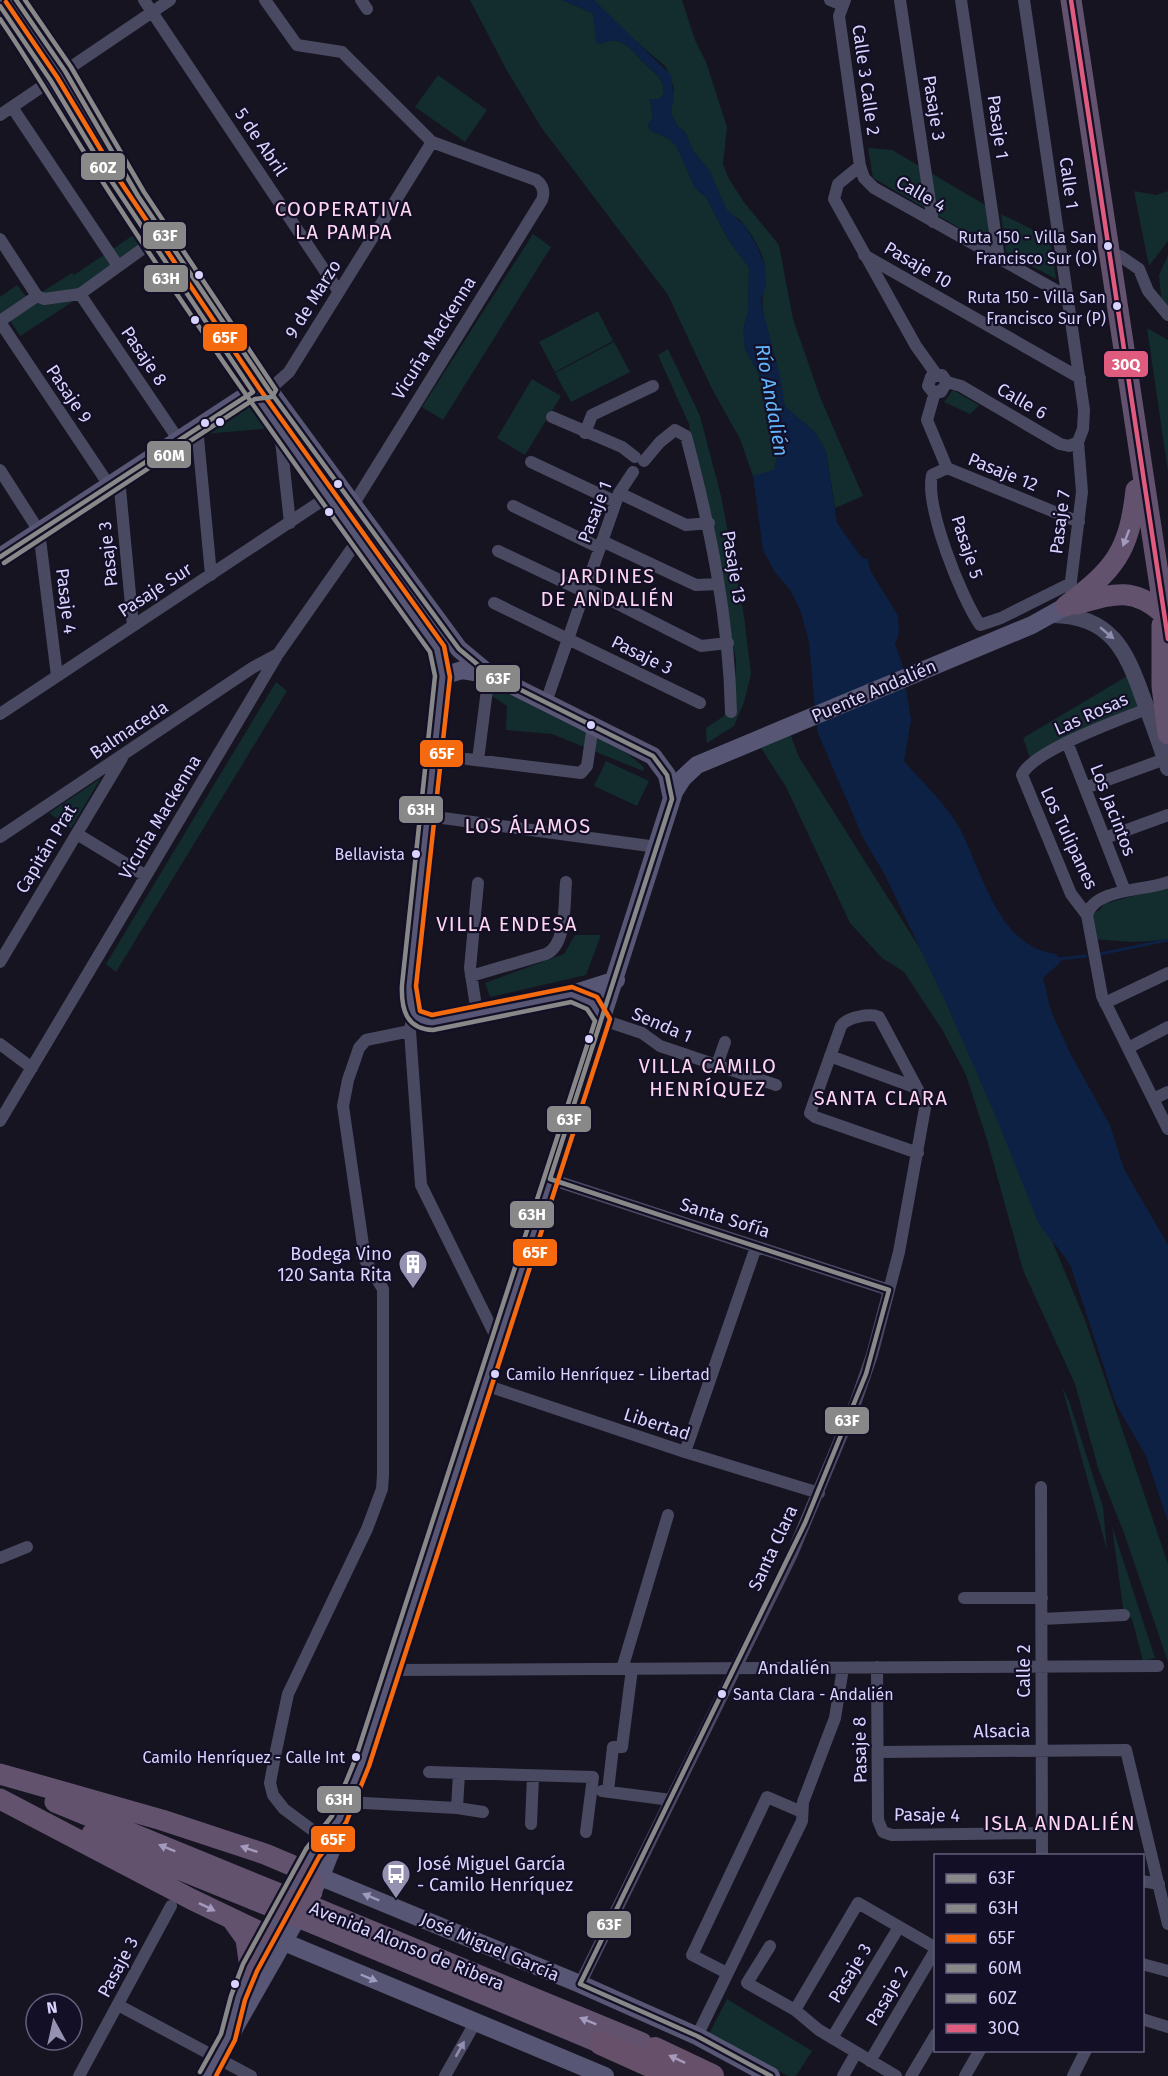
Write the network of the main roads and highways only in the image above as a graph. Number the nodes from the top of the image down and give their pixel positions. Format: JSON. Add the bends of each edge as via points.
{"nodes":[{"id":1,"x":15,"y":0,"type":"edge"},
{"id":2,"x":1071,"y":0,"type":"edge"},
{"id":3,"x":1083,"y":0,"type":"edge"},
{"id":4,"x":0,"y":6,"type":"edge"},
{"id":5,"x":8,"y":27,"type":"edge"},
{"id":6,"x":58,"y":76,"type":"junction"},
{"id":7,"x":261,"y":391,"type":"junction"},
{"id":8,"x":1139,"y":460,"type":"junction"},
{"id":9,"x":0,"y":557,"type":"edge"},
{"id":10,"x":1168,"y":574,"type":"edge"},
{"id":11,"x":1060,"y":611,"type":"junction"},
{"id":12,"x":1162,"y":613,"type":"junction"},
{"id":13,"x":1168,"y":639,"type":"edge"},
{"id":14,"x":489,"y":674,"type":"junction"},
{"id":15,"x":443,"y":676,"type":"junction"},
{"id":16,"x":1168,"y":734,"type":"edge"},
{"id":17,"x":653,"y":756,"type":"junction"},
{"id":18,"x":698,"y":765,"type":"junction"},
{"id":19,"x":672,"y":799,"type":"junction"},
{"id":20,"x":616,"y":980,"type":"junction"},
{"id":21,"x":572,"y":994,"type":"junction"},
{"id":22,"x":603,"y":1020,"type":"junction"},
{"id":23,"x":0,"y":1777,"type":"edge"},
{"id":24,"x":0,"y":1798,"type":"edge"},
{"id":25,"x":257,"y":1893,"type":"junction"},
{"id":26,"x":314,"y":1895,"type":"junction"},
{"id":27,"x":231,"y":1918,"type":"junction"},
{"id":28,"x":276,"y":1932,"type":"junction"},
{"id":29,"x":315,"y":1956,"type":"junction"},
{"id":30,"x":259,"y":1968,"type":"junction"},
{"id":31,"x":601,"y":2043,"type":"joint"},
{"id":32,"x":642,"y":2043,"type":"joint"},
{"id":33,"x":207,"y":2076,"type":"edge"},
{"id":34,"x":605,"y":2076,"type":"edge"},
{"id":35,"x":674,"y":2076,"type":"edge"},
{"id":36,"x":712,"y":2076,"type":"edge"},
{"id":37,"x":771,"y":2076,"type":"edge"}],
"edges":[{"from":1,"to":6,"type":"main road"},
{"from":2,"to":8,"type":"highway"},
{"from":3,"to":10,"type":"highway"},
{"from":4,"to":5,"type":"main road"},
{"from":5,"to":6,"type":"main road"},
{"from":6,"to":7,"type":"main road"},
{"from":6,"to":7,"type":"main road","via":[[94,154],[152,242]]},
{"from":7,"to":9,"type":"main road","via":[[178,439]]},
{"from":7,"to":14,"type":"main road","via":[[353,505],[459,650]]},
{"from":7,"to":15,"type":"main road","via":[[279,427],[434,642]]},
{"from":8,"to":11,"type":"highway","one_way":true,"via":[[1133,516],[1124,544],[1099,581]]},
{"from":8,"to":12,"type":"highway"},
{"from":11,"to":12,"type":"highway","via":[[1124,594],[1141,597]]},
{"from":11,"to":18,"type":"main road","name":"Puente Andalién"},
{"from":12,"to":13,"type":"highway"},
{"from":12,"to":16,"type":"highway","via":[[1161,666]]},
{"from":14,"to":15,"type":"main road","via":[[462,670]]},
{"from":14,"to":17,"type":"main road"},
{"from":15,"to":21,"type":"main road","via":[[408,994],[412,1024]]},
{"from":17,"to":18,"type":"main road"},
{"from":17,"to":19,"type":"main road","via":[[668,775]]},
{"from":18,"to":19,"type":"main road","via":[[683,778]]},
{"from":19,"to":20,"type":"main road"},
{"from":20,"to":21,"type":"main road"},
{"from":20,"to":22,"type":"main road"},
{"from":21,"to":22,"type":"main road","via":[[592,1003]]},
{"from":22,"to":26,"type":"main road","via":[[393,1670],[339,1820],[315,1849]]},
{"from":25,"to":23,"type":"highway","name":"Avenida Alonso de Ribera","one_way":true},
{"from":26,"to":23,"type":"highway","one_way":true,"via":[[191,1829]]},
{"from":24,"to":25,"type":"highway","name":"Avenida Alonso de Ribera"},
{"from":24,"to":27,"type":"highway","one_way":true},
{"from":25,"to":26,"type":"highway","name":"Avenida Alonso de Ribera","bridge":true},
{"from":26,"to":28,"type":"main road"},
{"from":26,"to":31,"type":"highway","name":"Avenida Alonso de Ribera"},
{"from":32,"to":26,"type":"highway","name":"Avenida Alonso de Ribera","one_way":true},
{"from":37,"to":26,"type":"main road","name":"José Miguel García","one_way":true,"via":[[697,2036],[580,1984]]},
{"from":27,"to":28,"type":"highway"},
{"from":27,"to":30,"type":"highway"},
{"from":28,"to":29,"type":"main road"},
{"from":28,"to":30,"type":"main road"},
{"from":29,"to":30,"type":"main road"},
{"from":29,"to":34,"type":"main road","one_way":true},
{"from":30,"to":33,"type":"main road","via":[[238,1998],[228,2037]]},
{"from":31,"to":35,"type":"highway","name":"Avenida Alonso de Ribera"},
{"from":36,"to":32,"type":"highway","name":"Avenida Alonso de Ribera","one_way":true}]}
